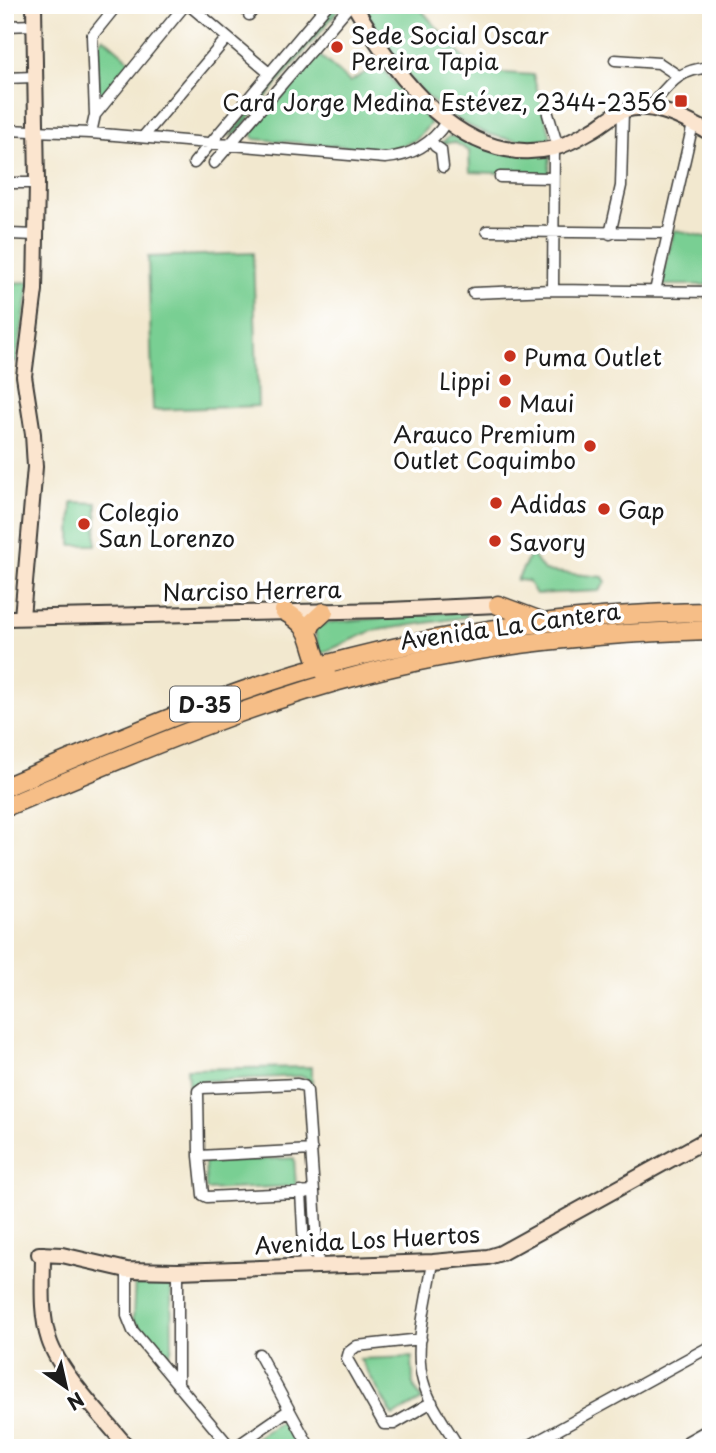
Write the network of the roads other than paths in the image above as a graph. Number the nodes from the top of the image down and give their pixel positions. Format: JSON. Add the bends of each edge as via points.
{"nodes":[{"id":1,"x":117,"y":5,"type":"edge"},
{"id":2,"x":187,"y":5,"type":"edge"},
{"id":3,"x":257,"y":5,"type":"edge"},
{"id":4,"x":327,"y":5,"type":"edge"},
{"id":5,"x":352,"y":5,"type":"edge"},
{"id":6,"x":35,"y":12,"type":"edge"},
{"id":7,"x":249,"y":15,"type":"dead end"},
{"id":8,"x":5,"y":26,"type":"edge"},
{"id":9,"x":227,"y":38,"type":"junction"},
{"id":10,"x":615,"y":60,"type":"dead end"},
{"id":11,"x":711,"y":66,"type":"edge"},
{"id":12,"x":269,"y":73,"type":"junction"},
{"id":13,"x":677,"y":75,"type":"junction"},
{"id":14,"x":34,"y":77,"type":"junction"},
{"id":15,"x":5,"y":78,"type":"edge"},
{"id":16,"x":649,"y":108,"type":"junction"},
{"id":17,"x":623,"y":111,"type":"junction"},
{"id":18,"x":548,"y":114,"type":"dead end"},
{"id":19,"x":95,"y":116,"type":"junction"},
{"id":20,"x":446,"y":122,"type":"junction"},
{"id":21,"x":693,"y":124,"type":"junction"},
{"id":22,"x":5,"y":130,"type":"edge"},
{"id":23,"x":34,"y":131,"type":"junction"},
{"id":24,"x":91,"y":133,"type":"junction"},
{"id":25,"x":711,"y":133,"type":"edge"},
{"id":26,"x":143,"y":137,"type":"junction"},
{"id":27,"x":431,"y":140,"type":"junction"},
{"id":28,"x":212,"y":142,"type":"junction"},
{"id":29,"x":232,"y":144,"type":"junction"},
{"id":30,"x":556,"y":147,"type":"junction"},
{"id":31,"x":194,"y":163,"type":"dead end"},
{"id":32,"x":214,"y":163,"type":"dead end"},
{"id":33,"x":443,"y":167,"type":"dead end"},
{"id":34,"x":500,"y":177,"type":"dead end"},
{"id":35,"x":553,"y":178,"type":"junction"},
{"id":36,"x":5,"y":183,"type":"edge"},
{"id":37,"x":37,"y":183,"type":"junction"},
{"id":38,"x":487,"y":231,"type":"dead end"},
{"id":39,"x":668,"y":233,"type":"junction"},
{"id":40,"x":9,"y":234,"type":"dead end"},
{"id":41,"x":553,"y":234,"type":"junction"},
{"id":42,"x":610,"y":234,"type":"junction"},
{"id":43,"x":36,"y":235,"type":"junction"},
{"id":44,"x":710,"y":288,"type":"edge"},
{"id":45,"x":553,"y":290,"type":"junction"},
{"id":46,"x":655,"y":291,"type":"junction"},
{"id":47,"x":473,"y":293,"type":"dead end"},
{"id":48,"x":498,"y":605,"type":"junction"},
{"id":49,"x":284,"y":611,"type":"junction"},
{"id":50,"x":711,"y":611,"type":"edge"},
{"id":51,"x":324,"y":612,"type":"junction"},
{"id":52,"x":22,"y":617,"type":"junction"},
{"id":53,"x":5,"y":618,"type":"edge"},
{"id":54,"x":547,"y":623,"type":"junction"},
{"id":55,"x":511,"y":627,"type":"junction"},
{"id":56,"x":309,"y":630,"type":"junction"},
{"id":57,"x":711,"y":630,"type":"edge"},
{"id":58,"x":507,"y":646,"type":"junction"},
{"id":59,"x":320,"y":667,"type":"junction"},
{"id":60,"x":332,"y":683,"type":"junction"},
{"id":61,"x":5,"y":787,"type":"edge"},
{"id":62,"x":5,"y":807,"type":"edge"},
{"id":63,"x":711,"y":1136,"type":"edge"},
{"id":64,"x":312,"y":1150,"type":"junction"},
{"id":65,"x":199,"y":1156,"type":"junction"},
{"id":66,"x":301,"y":1192,"type":"junction"},
{"id":67,"x":314,"y":1192,"type":"junction"},
{"id":68,"x":433,"y":1262,"type":"junction"},
{"id":69,"x":312,"y":1265,"type":"junction"},
{"id":70,"x":127,"y":1270,"type":"junction"},
{"id":71,"x":178,"y":1271,"type":"junction"},
{"id":72,"x":421,"y":1339,"type":"junction"},
{"id":73,"x":711,"y":1346,"type":"edge"},
{"id":74,"x":258,"y":1354,"type":"dead end"},
{"id":75,"x":178,"y":1357,"type":"junction"},
{"id":76,"x":158,"y":1362,"type":"junction"},
{"id":77,"x":178,"y":1387,"type":"junction"},
{"id":78,"x":432,"y":1402,"type":"junction"},
{"id":79,"x":289,"y":1410,"type":"junction"},
{"id":80,"x":711,"y":1428,"type":"edge"},
{"id":81,"x":539,"y":1444,"type":"edge"},
{"id":82,"x":128,"y":1448,"type":"edge"},
{"id":83,"x":232,"y":1448,"type":"edge"},
{"id":84,"x":310,"y":1448,"type":"edge"},
{"id":85,"x":459,"y":1448,"type":"edge"},
{"id":86,"x":525,"y":1448,"type":"edge"},
{"id":87,"x":683,"y":1448,"type":"edge"}],
"edges":[{"from":1,"to":19,"type":"street","via":[[92,36]]},
{"from":2,"to":9,"type":"street"},
{"from":2,"to":19,"type":"street"},
{"from":3,"to":7,"type":"street"},
{"from":4,"to":12,"type":"street"},
{"from":5,"to":20,"type":"street","via":[[390,61]]},
{"from":5,"to":29,"type":"street"},
{"from":6,"to":8,"type":"street"},
{"from":6,"to":14,"type":"street"},
{"from":9,"to":12,"type":"street"},
{"from":9,"to":26,"type":"street"},
{"from":10,"to":13,"type":"street","via":[[659,63]]},
{"from":11,"to":13,"type":"street"},
{"from":12,"to":28,"type":"street"},
{"from":13,"to":16,"type":"street"},
{"from":14,"to":15,"type":"street"},
{"from":14,"to":23,"type":"street"},
{"from":16,"to":17,"type":"street"},
{"from":16,"to":21,"type":"street"},
{"from":17,"to":30,"type":"street"},
{"from":17,"to":42,"type":"street","via":[[621,186]]},
{"from":18,"to":30,"type":"street"},
{"from":19,"to":24,"type":"street"},
{"from":20,"to":27,"type":"street"},
{"from":20,"to":30,"type":"street","via":[[511,150]]},
{"from":21,"to":25,"type":"street"},
{"from":21,"to":39,"type":"street"},
{"from":22,"to":23,"type":"street"},
{"from":23,"to":24,"type":"street"},
{"from":23,"to":37,"type":"street"},
{"from":24,"to":26,"type":"street"},
{"from":26,"to":28,"type":"street"},
{"from":27,"to":29,"type":"street","via":[[406,154],[385,158]]},
{"from":27,"to":33,"type":"street","via":[[442,150]]},
{"from":28,"to":29,"type":"street"},
{"from":28,"to":31,"type":"street"},
{"from":29,"to":32,"type":"street"},
{"from":30,"to":35,"type":"street"},
{"from":34,"to":35,"type":"street"},
{"from":35,"to":41,"type":"street"},
{"from":36,"to":37,"type":"street"},
{"from":37,"to":43,"type":"street"},
{"from":38,"to":41,"type":"street"},
{"from":39,"to":42,"type":"street"},
{"from":39,"to":46,"type":"street"},
{"from":40,"to":43,"type":"street"},
{"from":41,"to":42,"type":"street"},
{"from":41,"to":45,"type":"street"},
{"from":43,"to":52,"type":"street","via":[[35,290],[24,376],[35,467]]},
{"from":44,"to":46,"type":"street"},
{"from":45,"to":46,"type":"street"},
{"from":45,"to":47,"type":"street"},
{"from":48,"to":51,"type":"street","name":"Narciso Herrera"},
{"from":48,"to":54,"type":"highway"},
{"from":48,"to":55,"type":"highway","via":[[507,612]]},
{"from":49,"to":51,"type":"street","name":"Narciso Herrera"},
{"from":49,"to":52,"type":"street","name":"Narciso Herrera"},
{"from":49,"to":56,"type":"highway"},
{"from":50,"to":54,"type":"highway","name":"Avenida La Cantera","number":"D-35"},
{"from":51,"to":56,"type":"highway"},
{"from":52,"to":53,"type":"street","name":"Narciso Herrera"},
{"from":54,"to":55,"type":"highway","name":"Avenida La Cantera","number":"D-35"},
{"from":55,"to":58,"type":"highway"},
{"from":55,"to":59,"type":"highway","name":"Avenida La Cantera","number":"D-35","via":[[416,642]]},
{"from":56,"to":59,"type":"highway"},
{"from":57,"to":58,"type":"highway","name":"Avenida La Cantera","number":"D-35"},
{"from":58,"to":60,"type":"highway","name":"Avenida La Cantera","number":"D-35"},
{"from":59,"to":60,"type":"highway"},
{"from":59,"to":61,"type":"highway","name":"Avenida La Cantera","number":"D-35","via":[[173,716]]},
{"from":60,"to":62,"type":"highway","name":"Avenida La Cantera","number":"D-35","via":[[185,733]]},
{"from":63,"to":68,"type":"street","name":"Avenida Los Huertos","via":[[501,1253]]},
{"from":64,"to":65,"type":"street"},
{"from":64,"to":65,"type":"street","via":[[307,1091],[301,1084],[202,1088],[197,1095]]},
{"from":64,"to":67,"type":"street"},
{"from":65,"to":66,"type":"street","via":[[205,1196]]},
{"from":66,"to":67,"type":"street"},
{"from":66,"to":69,"type":"street"},
{"from":67,"to":69,"type":"street"},
{"from":68,"to":69,"type":"street","name":"Avenida Los Huertos"},
{"from":68,"to":72,"type":"street"},
{"from":69,"to":71,"type":"street","name":"Avenida Los Huertos"},
{"from":70,"to":71,"type":"street","name":"Avenida Los Huertos"},
{"from":70,"to":76,"type":"street","via":[[130,1326]]},
{"from":70,"to":82,"type":"street","name":"Avenida Los Huertos","via":[[41,1254],[49,1340],[64,1367]]},
{"from":71,"to":75,"type":"street"},
{"from":72,"to":78,"type":"street","via":[[420,1371]]},
{"from":72,"to":78,"type":"street","via":[[357,1346],[347,1359],[384,1424],[394,1424]]},
{"from":73,"to":81,"type":"street"},
{"from":74,"to":79,"type":"street"},
{"from":75,"to":76,"type":"street","via":[[169,1364]]},
{"from":75,"to":77,"type":"street"},
{"from":76,"to":77,"type":"street"},
{"from":77,"to":83,"type":"street"},
{"from":78,"to":85,"type":"street"},
{"from":79,"to":83,"type":"street"},
{"from":79,"to":84,"type":"street"},
{"from":80,"to":87,"type":"street"},
{"from":81,"to":86,"type":"street"}]}
